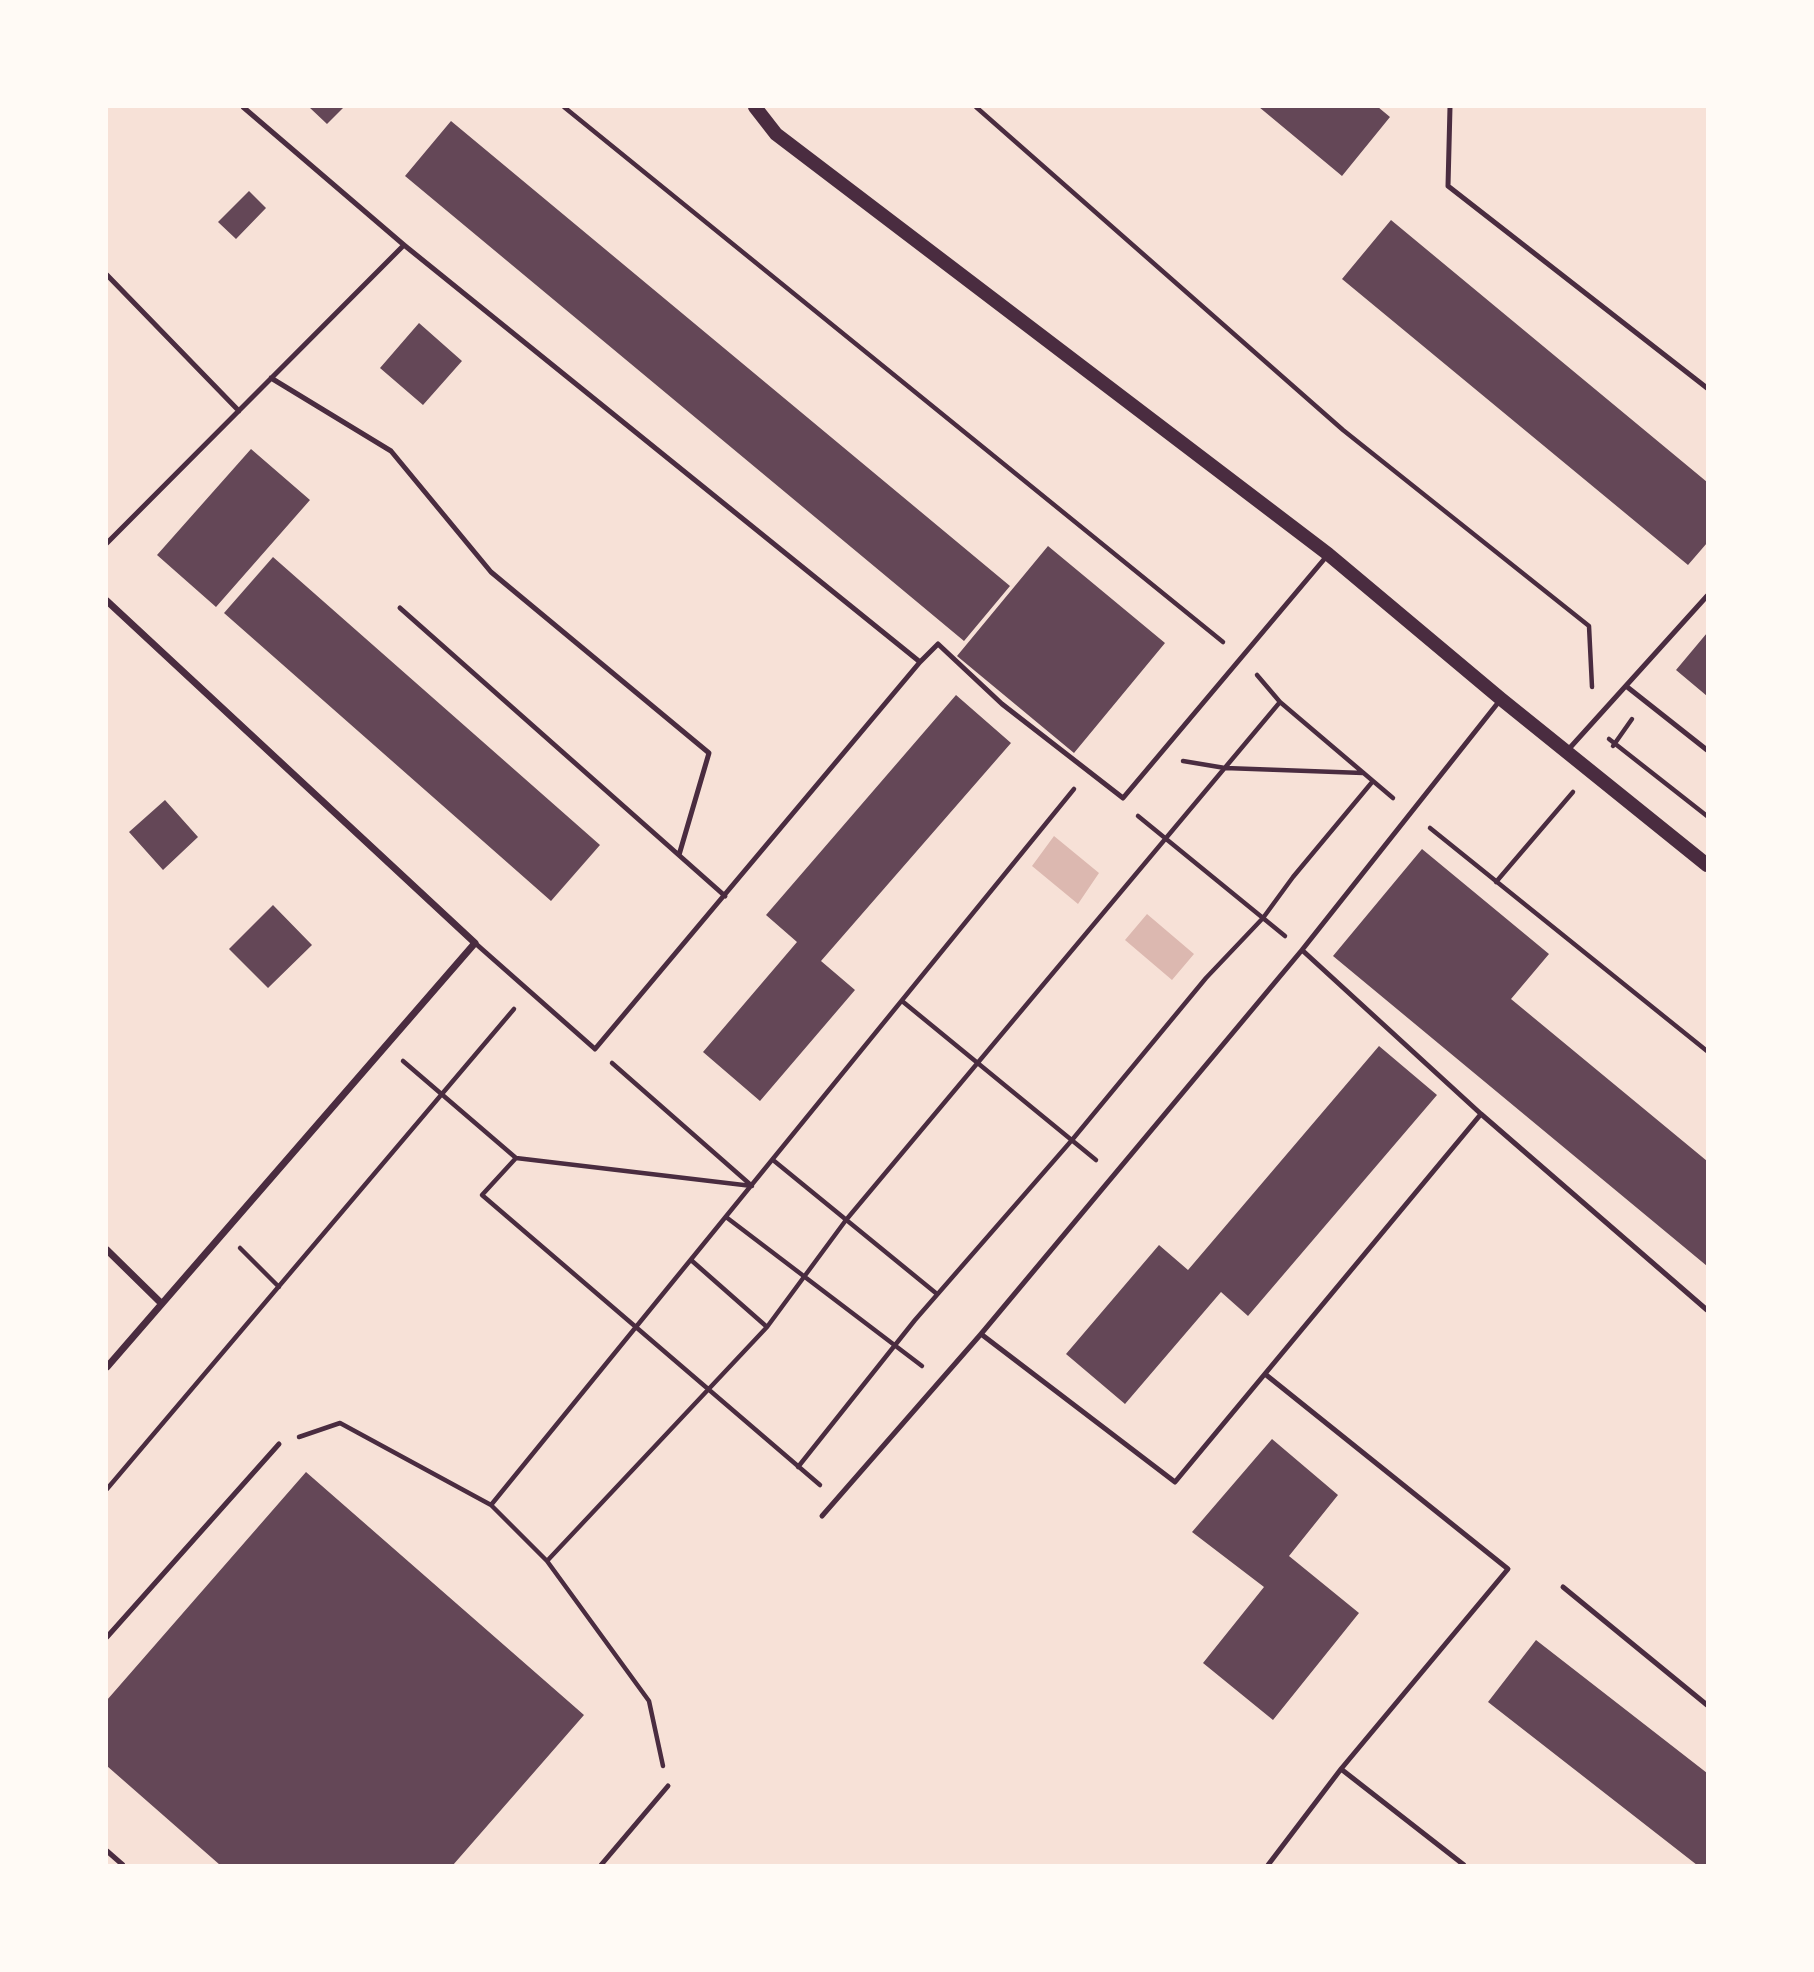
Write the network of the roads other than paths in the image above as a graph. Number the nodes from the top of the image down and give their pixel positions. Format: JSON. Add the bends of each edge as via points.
{"nodes":[{"id":1,"x":243,"y":107,"type":"edge"},
{"id":2,"x":755,"y":107,"type":"edge"},
{"id":3,"x":1450,"y":107,"type":"edge"},
{"id":4,"x":404,"y":245,"type":"junction"},
{"id":5,"x":107,"y":275,"type":"edge"},
{"id":6,"x":271,"y":378,"type":"junction"},
{"id":7,"x":1707,"y":388,"type":"edge"},
{"id":8,"x":239,"y":411,"type":"junction"},
{"id":9,"x":107,"y":543,"type":"edge"},
{"id":10,"x":1328,"y":554,"type":"junction"},
{"id":11,"x":1707,"y":596,"type":"edge"},
{"id":12,"x":107,"y":601,"type":"edge"},
{"id":13,"x":400,"y":608,"type":"dead end"},
{"id":14,"x":920,"y":662,"type":"junction"},
{"id":15,"x":1626,"y":686,"type":"junction"},
{"id":16,"x":1501,"y":699,"type":"junction"},
{"id":17,"x":1707,"y":750,"type":"edge"},
{"id":18,"x":1567,"y":751,"type":"junction"},
{"id":19,"x":679,"y":855,"type":"junction"},
{"id":20,"x":1707,"y":864,"type":"edge"},
{"id":21,"x":725,"y":896,"type":"junction"},
{"id":22,"x":475,"y":943,"type":"junction"},
{"id":23,"x":1302,"y":950,"type":"junction"},
{"id":24,"x":1481,"y":1114,"type":"junction"},
{"id":25,"x":107,"y":1250,"type":"edge"},
{"id":26,"x":161,"y":1303,"type":"junction"},
{"id":27,"x":1707,"y":1310,"type":"edge"},
{"id":28,"x":981,"y":1334,"type":"junction"},
{"id":29,"x":107,"y":1367,"type":"edge"},
{"id":30,"x":1265,"y":1374,"type":"junction"},
{"id":31,"x":279,"y":1444,"type":"road end"},
{"id":32,"x":822,"y":1516,"type":"dead end"},
{"id":33,"x":1563,"y":1587,"type":"dead end"},
{"id":34,"x":107,"y":1637,"type":"edge"},
{"id":35,"x":1707,"y":1705,"type":"edge"},
{"id":36,"x":1341,"y":1769,"type":"junction"},
{"id":37,"x":668,"y":1786,"type":"road end"},
{"id":38,"x":107,"y":1851,"type":"edge"},
{"id":39,"x":123,"y":1865,"type":"edge"},
{"id":40,"x":601,"y":1865,"type":"edge"},
{"id":41,"x":1268,"y":1865,"type":"edge"},
{"id":42,"x":1464,"y":1865,"type":"edge"}],
"edges":[{"from":1,"to":4,"type":"lane"},
{"from":2,"to":10,"type":"main road","via":[[776,134]]},
{"from":3,"to":7,"type":"lane","via":[[1448,186]]},
{"from":4,"to":6,"type":"lane"},
{"from":4,"to":14,"type":"lane"},
{"from":5,"to":8,"type":"lane"},
{"from":6,"to":8,"type":"lane"},
{"from":6,"to":19,"type":"lane","via":[[391,451],[491,572],[709,753]]},
{"from":8,"to":9,"type":"lane"},
{"from":10,"to":14,"type":"lane","via":[[1123,798],[1002,704],[938,644]]},
{"from":10,"to":16,"type":"main road"},
{"from":11,"to":15,"type":"lane"},
{"from":12,"to":22,"type":"street"},
{"from":13,"to":19,"type":"lane"},
{"from":14,"to":21,"type":"lane"},
{"from":15,"to":17,"type":"lane"},
{"from":15,"to":18,"type":"lane"},
{"from":16,"to":18,"type":"main road"},
{"from":16,"to":23,"type":"lane"},
{"from":18,"to":20,"type":"main road"},
{"from":19,"to":21,"type":"lane"},
{"from":21,"to":22,"type":"lane","via":[[595,1049]]},
{"from":22,"to":26,"type":"street"},
{"from":23,"to":24,"type":"lane"},
{"from":23,"to":28,"type":"lane"},
{"from":24,"to":27,"type":"lane"},
{"from":24,"to":30,"type":"lane"},
{"from":25,"to":26,"type":"street"},
{"from":26,"to":29,"type":"street"},
{"from":28,"to":30,"type":"lane","via":[[1175,1482]]},
{"from":28,"to":32,"type":"lane"},
{"from":30,"to":36,"type":"lane","via":[[1508,1569]]},
{"from":31,"to":34,"type":"lane"},
{"from":33,"to":35,"type":"lane"},
{"from":36,"to":41,"type":"lane"},
{"from":36,"to":42,"type":"lane"},
{"from":37,"to":40,"type":"lane"},
{"from":38,"to":39,"type":"lane"}]}
